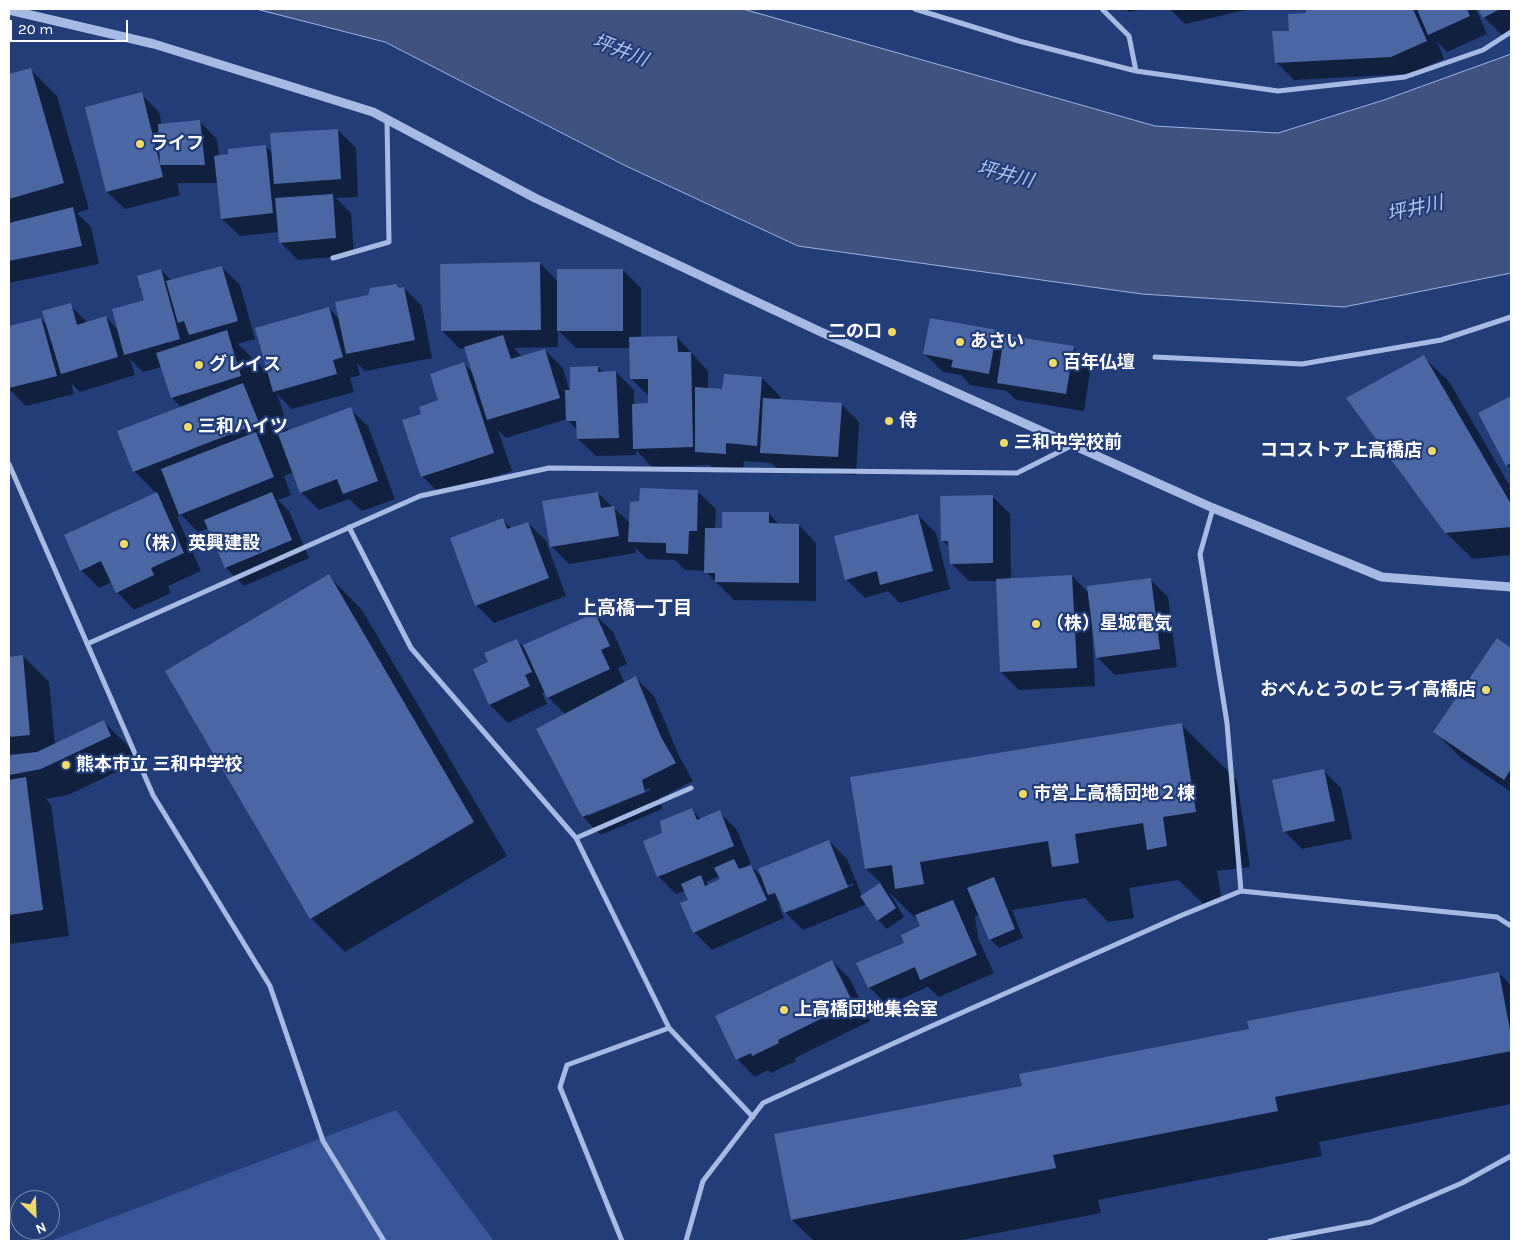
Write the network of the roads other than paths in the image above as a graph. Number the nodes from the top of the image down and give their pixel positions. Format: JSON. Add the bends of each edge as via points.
{"nodes":[{"id":1,"x":915,"y":9,"type":"edge"},
{"id":2,"x":1102,"y":9,"type":"edge"},
{"id":3,"x":9,"y":10,"type":"edge"},
{"id":4,"x":1511,"y":32,"type":"edge"},
{"id":5,"x":1136,"y":71,"type":"junction"},
{"id":6,"x":387,"y":120,"type":"junction"},
{"id":7,"x":333,"y":258,"type":"dead end"},
{"id":8,"x":1511,"y":317,"type":"edge"},
{"id":9,"x":1155,"y":357,"type":"dead end"},
{"id":10,"x":1074,"y":445,"type":"junction"},
{"id":11,"x":9,"y":464,"type":"edge"},
{"id":12,"x":1213,"y":508,"type":"junction"},
{"id":13,"x":349,"y":528,"type":"junction"},
{"id":14,"x":1511,"y":587,"type":"edge"},
{"id":15,"x":87,"y":644,"type":"junction"},
{"id":16,"x":690,"y":788,"type":"dead end"},
{"id":17,"x":576,"y":838,"type":"junction"},
{"id":18,"x":1240,"y":891,"type":"junction"},
{"id":19,"x":1511,"y":926,"type":"edge"},
{"id":20,"x":669,"y":1028,"type":"junction"},
{"id":21,"x":753,"y":1117,"type":"junction"},
{"id":22,"x":1511,"y":1156,"type":"edge"},
{"id":23,"x":384,"y":1241,"type":"edge"},
{"id":24,"x":622,"y":1241,"type":"edge"},
{"id":25,"x":686,"y":1241,"type":"edge"},
{"id":26,"x":1270,"y":1241,"type":"edge"}],
"edges":[{"from":1,"to":5,"type":"street","via":[[1019,41]]},
{"from":2,"to":5,"type":"street","via":[[1129,36]]},
{"from":3,"to":6,"type":"street","via":[[154,44],[372,112]]},
{"from":4,"to":5,"type":"street","via":[[1483,50],[1405,77],[1287,90]]},
{"from":6,"to":7,"type":"street","via":[[389,242]]},
{"from":6,"to":10,"type":"street","via":[[536,198],[821,332]]},
{"from":8,"to":9,"type":"street","via":[[1441,340],[1302,364]]},
{"from":10,"to":12,"type":"street"},
{"from":10,"to":13,"type":"street","via":[[1017,472],[549,468],[420,496]]},
{"from":11,"to":15,"type":"street"},
{"from":12,"to":14,"type":"street","via":[[1382,577]]},
{"from":12,"to":18,"type":"street","via":[[1200,554],[1227,723]]},
{"from":13,"to":15,"type":"street"},
{"from":13,"to":17,"type":"street","via":[[411,648]]},
{"from":15,"to":23,"type":"street","via":[[153,795],[270,986],[322,1141]]},
{"from":16,"to":17,"type":"street"},
{"from":17,"to":20,"type":"street"},
{"from":18,"to":19,"type":"street","via":[[1497,917]]},
{"from":18,"to":21,"type":"street","via":[[763,1103]]},
{"from":20,"to":21,"type":"street"},
{"from":20,"to":24,"type":"street","via":[[567,1065],[560,1087]]},
{"from":21,"to":25,"type":"street","via":[[703,1181]]},
{"from":22,"to":26,"type":"street","via":[[1462,1183],[1372,1222]]}]}
